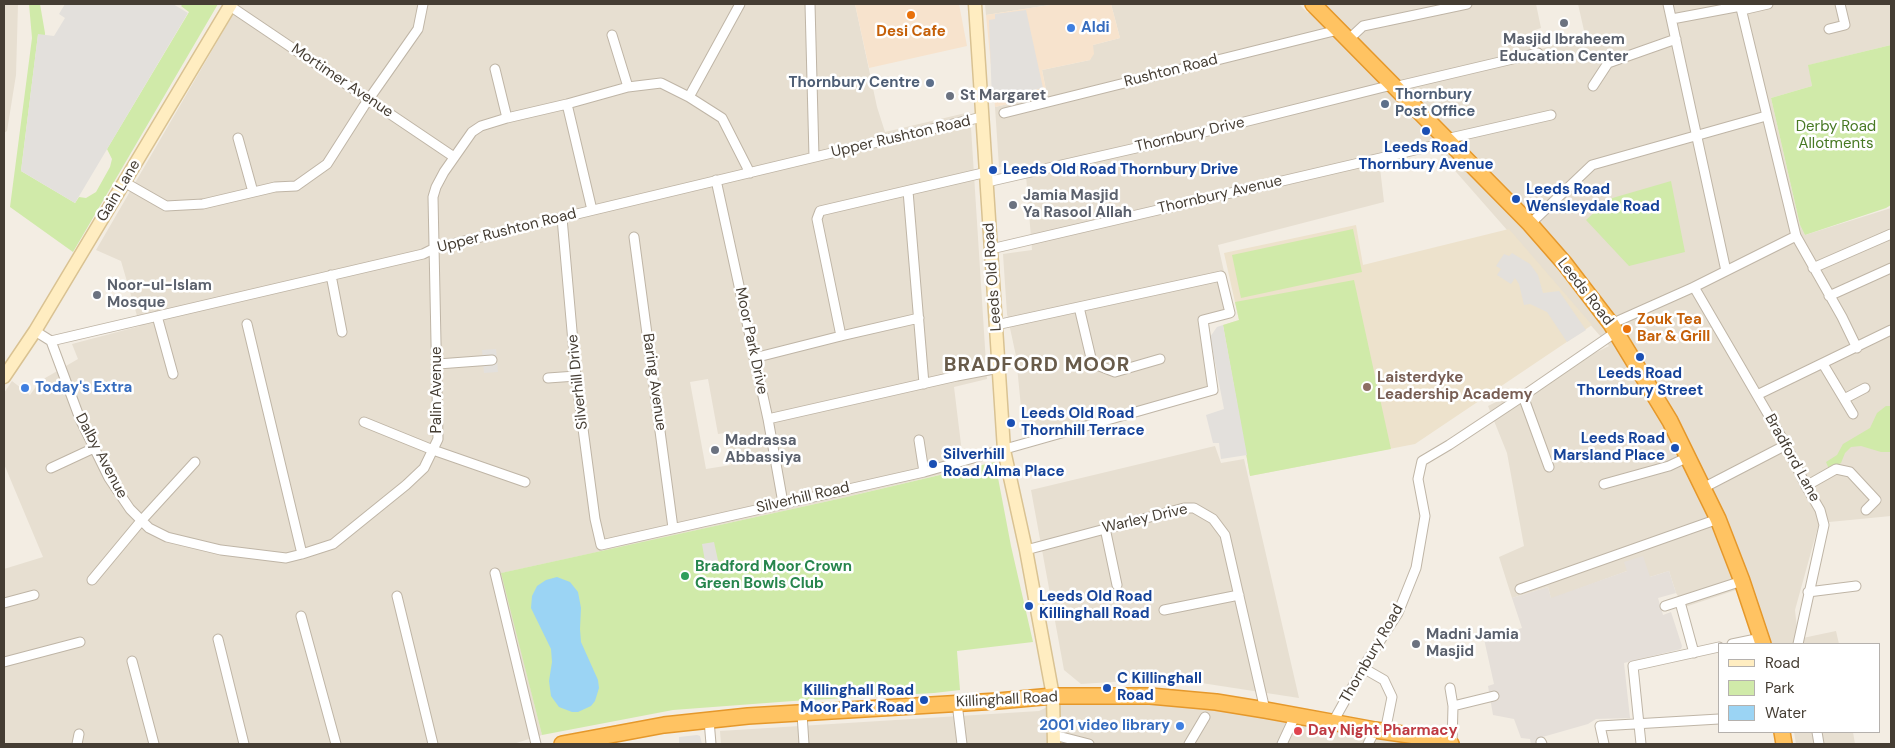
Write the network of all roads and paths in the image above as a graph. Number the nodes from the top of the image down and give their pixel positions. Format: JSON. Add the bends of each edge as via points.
{"nodes":[{"id":1,"x":422,"y":4,"type":"edge"},
{"id":2,"x":740,"y":4,"type":"edge"},
{"id":3,"x":810,"y":4,"type":"edge"},
{"id":4,"x":975,"y":4,"type":"edge"},
{"id":5,"x":1313,"y":4,"type":"edge"},
{"id":6,"x":1467,"y":4,"type":"edge"},
{"id":7,"x":1668,"y":4,"type":"edge"},
{"id":8,"x":1768,"y":4,"type":"edge"},
{"id":9,"x":1840,"y":4,"type":"edge"},
{"id":10,"x":231,"y":5,"type":"edge"},
{"id":11,"x":1453,"y":5,"type":"edge"},
{"id":12,"x":1741,"y":7,"type":"edge"},
{"id":13,"x":1672,"y":19,"type":"junction"},
{"id":14,"x":1830,"y":29,"type":"dead end"},
{"id":15,"x":612,"y":35,"type":"dead end"},
{"id":16,"x":1343,"y":35,"type":"junction"},
{"id":17,"x":1676,"y":39,"type":"junction"},
{"id":18,"x":1538,"y":53,"type":"dead end"},
{"id":19,"x":496,"y":69,"type":"dead end"},
{"id":20,"x":1393,"y":86,"type":"junction"},
{"id":21,"x":1593,"y":86,"type":"dead end"},
{"id":22,"x":628,"y":87,"type":"junction"},
{"id":23,"x":689,"y":97,"type":"junction"},
{"id":24,"x":369,"y":99,"type":"junction"},
{"id":25,"x":567,"y":104,"type":"junction"},
{"id":26,"x":1004,"y":113,"type":"dead end"},
{"id":27,"x":1552,"y":115,"type":"dead end"},
{"id":28,"x":1766,"y":116,"type":"junction"},
{"id":29,"x":982,"y":117,"type":"junction"},
{"id":30,"x":507,"y":118,"type":"junction"},
{"id":31,"x":1696,"y":136,"type":"junction"},
{"id":32,"x":238,"y":138,"type":"dead end"},
{"id":33,"x":1448,"y":140,"type":"junction"},
{"id":34,"x":454,"y":157,"type":"junction"},
{"id":35,"x":814,"y":157,"type":"junction"},
{"id":36,"x":750,"y":172,"type":"junction"},
{"id":37,"x":987,"y":177,"type":"junction"},
{"id":38,"x":716,"y":180,"type":"junction"},
{"id":39,"x":124,"y":182,"type":"junction"},
{"id":40,"x":908,"y":191,"type":"junction"},
{"id":41,"x":253,"y":192,"type":"junction"},
{"id":42,"x":592,"y":210,"type":"junction"},
{"id":43,"x":562,"y":218,"type":"junction"},
{"id":44,"x":1530,"y":224,"type":"junction"},
{"id":45,"x":1891,"y":234,"type":"edge"},
{"id":46,"x":1796,"y":236,"type":"junction"},
{"id":47,"x":634,"y":237,"type":"dead end"},
{"id":48,"x":435,"y":248,"type":"junction"},
{"id":49,"x":992,"y":249,"type":"junction"},
{"id":50,"x":1813,"y":268,"type":"junction"},
{"id":51,"x":1891,"y":268,"type":"edge"},
{"id":52,"x":1726,"y":271,"type":"junction"},
{"id":53,"x":331,"y":275,"type":"junction"},
{"id":54,"x":1694,"y":287,"type":"junction"},
{"id":55,"x":1829,"y":296,"type":"junction"},
{"id":56,"x":1079,"y":307,"type":"junction"},
{"id":57,"x":157,"y":316,"type":"junction"},
{"id":58,"x":919,"y":318,"type":"junction"},
{"id":59,"x":248,"y":324,"type":"dead end"},
{"id":60,"x":996,"y":325,"type":"junction"},
{"id":61,"x":1613,"y":328,"type":"junction"},
{"id":62,"x":1891,"y":330,"type":"edge"},
{"id":63,"x":35,"y":331,"type":"junction"},
{"id":64,"x":342,"y":332,"type":"dead end"},
{"id":65,"x":841,"y":336,"type":"junction"},
{"id":66,"x":51,"y":341,"type":"junction"},
{"id":67,"x":1857,"y":348,"type":"junction"},
{"id":68,"x":754,"y":358,"type":"junction"},
{"id":69,"x":1160,"y":359,"type":"dead end"},
{"id":70,"x":492,"y":360,"type":"dead end"},
{"id":71,"x":438,"y":364,"type":"junction"},
{"id":72,"x":1823,"y":364,"type":"junction"},
{"id":73,"x":999,"y":368,"type":"junction"},
{"id":74,"x":172,"y":374,"type":"dead end"},
{"id":75,"x":4,"y":376,"type":"edge"},
{"id":76,"x":576,"y":376,"type":"junction"},
{"id":77,"x":548,"y":378,"type":"dead end"},
{"id":78,"x":924,"y":384,"type":"junction"},
{"id":79,"x":1865,"y":388,"type":"dead end"},
{"id":80,"x":1757,"y":395,"type":"junction"},
{"id":81,"x":1523,"y":396,"type":"junction"},
{"id":82,"x":1844,"y":400,"type":"junction"},
{"id":83,"x":1853,"y":414,"type":"dead end"},
{"id":84,"x":768,"y":419,"type":"junction"},
{"id":85,"x":364,"y":422,"type":"dead end"},
{"id":86,"x":919,"y":440,"type":"dead end"},
{"id":87,"x":1786,"y":445,"type":"junction"},
{"id":88,"x":94,"y":448,"type":"junction"},
{"id":89,"x":433,"y":450,"type":"junction"},
{"id":90,"x":1004,"y":450,"type":"junction"},
{"id":91,"x":1688,"y":457,"type":"junction"},
{"id":92,"x":195,"y":462,"type":"dead end"},
{"id":93,"x":1549,"y":467,"type":"dead end"},
{"id":94,"x":51,"y":468,"type":"dead end"},
{"id":95,"x":924,"y":472,"type":"junction"},
{"id":96,"x":525,"y":482,"type":"dead end"},
{"id":97,"x":1604,"y":484,"type":"dead end"},
{"id":98,"x":1806,"y":486,"type":"junction"},
{"id":99,"x":1703,"y":488,"type":"junction"},
{"id":100,"x":783,"y":503,"type":"junction"},
{"id":101,"x":1866,"y":510,"type":"dead end"},
{"id":102,"x":1718,"y":520,"type":"junction"},
{"id":103,"x":140,"y":521,"type":"junction"},
{"id":104,"x":673,"y":528,"type":"junction"},
{"id":105,"x":1105,"y":528,"type":"junction"},
{"id":106,"x":601,"y":545,"type":"joint"},
{"id":107,"x":1026,"y":550,"type":"junction"},
{"id":108,"x":302,"y":554,"type":"junction"},
{"id":109,"x":495,"y":573,"type":"dead end"},
{"id":110,"x":92,"y":580,"type":"dead end"},
{"id":111,"x":1742,"y":581,"type":"junction"},
{"id":112,"x":1118,"y":585,"type":"dead end"},
{"id":113,"x":1856,"y":586,"type":"dead end"},
{"id":114,"x":1520,"y":589,"type":"dead end"},
{"id":115,"x":1808,"y":592,"type":"junction"},
{"id":116,"x":34,"y":595,"type":"dead end"},
{"id":117,"x":1239,"y":595,"type":"junction"},
{"id":118,"x":397,"y":596,"type":"dead end"},
{"id":119,"x":4,"y":602,"type":"edge"},
{"id":120,"x":1680,"y":602,"type":"junction"},
{"id":121,"x":1665,"y":606,"type":"dead end"},
{"id":122,"x":1164,"y":610,"type":"dead end"},
{"id":123,"x":301,"y":616,"type":"dead end"},
{"id":124,"x":218,"y":639,"type":"dead end"},
{"id":125,"x":1762,"y":641,"type":"edge"},
{"id":126,"x":80,"y":642,"type":"dead end"},
{"id":127,"x":1742,"y":643,"type":"edge"},
{"id":128,"x":1798,"y":643,"type":"edge"},
{"id":129,"x":1718,"y":648,"type":"edge"},
{"id":130,"x":1694,"y":653,"type":"junction"},
{"id":131,"x":132,"y":661,"type":"dead end"},
{"id":132,"x":4,"y":662,"type":"edge"},
{"id":133,"x":1363,"y":668,"type":"junction"},
{"id":134,"x":1450,"y":688,"type":"dead end"},
{"id":135,"x":1053,"y":696,"type":"junction"},
{"id":136,"x":1494,"y":696,"type":"dead end"},
{"id":137,"x":957,"y":703,"type":"junction"},
{"id":138,"x":1453,"y":706,"type":"junction"},
{"id":139,"x":1265,"y":710,"type":"junction"},
{"id":140,"x":802,"y":714,"type":"junction"},
{"id":141,"x":1295,"y":716,"type":"junction"},
{"id":142,"x":1205,"y":717,"type":"dead end"},
{"id":143,"x":1718,"y":719,"type":"edge"},
{"id":144,"x":708,"y":720,"type":"junction"},
{"id":145,"x":1333,"y":722,"type":"junction"},
{"id":146,"x":1639,"y":724,"type":"junction"},
{"id":147,"x":1380,"y":731,"type":"junction"},
{"id":148,"x":80,"y":734,"type":"dead end"},
{"id":149,"x":1054,"y":740,"type":"edge"},
{"id":150,"x":77,"y":744,"type":"edge"},
{"id":151,"x":154,"y":744,"type":"edge"},
{"id":152,"x":244,"y":744,"type":"edge"},
{"id":153,"x":336,"y":744,"type":"edge"},
{"id":154,"x":433,"y":744,"type":"edge"},
{"id":155,"x":536,"y":744,"type":"edge"},
{"id":156,"x":562,"y":744,"type":"edge"},
{"id":157,"x":711,"y":744,"type":"edge"},
{"id":158,"x":804,"y":744,"type":"edge"},
{"id":159,"x":962,"y":744,"type":"edge"},
{"id":160,"x":1089,"y":744,"type":"edge"},
{"id":161,"x":1189,"y":744,"type":"edge"},
{"id":162,"x":1282,"y":744,"type":"edge"},
{"id":163,"x":1368,"y":744,"type":"edge"},
{"id":164,"x":1451,"y":744,"type":"edge"},
{"id":165,"x":1604,"y":744,"type":"edge"},
{"id":166,"x":1641,"y":744,"type":"edge"}],
"edges":[{"from":1,"to":24,"type":"street","via":[[418,29]]},
{"from":2,"to":23,"type":"street"},
{"from":3,"to":35,"type":"street"},
{"from":4,"to":29,"type":"main road","name":"Leeds Old Road"},
{"from":5,"to":16,"type":"highway","name":"Leeds Road"},
{"from":6,"to":11,"type":"street"},
{"from":7,"to":13,"type":"street"},
{"from":8,"to":12,"type":"street"},
{"from":9,"to":14,"type":"street","via":[[1845,25]]},
{"from":10,"to":24,"type":"street","name":"Mortimer Avenue"},
{"from":10,"to":39,"type":"main road","name":"Gain Lane"},
{"from":11,"to":16,"type":"street","via":[[1363,26]]},
{"from":12,"to":13,"type":"street"},
{"from":12,"to":28,"type":"street"},
{"from":13,"to":17,"type":"street"},
{"from":15,"to":22,"type":"street"},
{"from":16,"to":20,"type":"highway","name":"Leeds Road"},
{"from":16,"to":26,"type":"street","name":"Rushton Road"},
{"from":17,"to":21,"type":"street","via":[[1608,63]]},
{"from":17,"to":31,"type":"street"},
{"from":18,"to":20,"type":"street","name":"Thornbury Drive"},
{"from":19,"to":30,"type":"street"},
{"from":20,"to":33,"type":"highway","name":"Leeds Road"},
{"from":20,"to":37,"type":"street","name":"Thornbury Drive","via":[[1180,138]]},
{"from":22,"to":23,"type":"street","name":"Palin Avenue","via":[[661,83]]},
{"from":22,"to":25,"type":"street","name":"Palin Avenue"},
{"from":23,"to":36,"type":"street","name":"Palin Avenue","via":[[722,118]]},
{"from":24,"to":34,"type":"street","name":"Mortimer Avenue"},
{"from":24,"to":41,"type":"street","via":[[327,164],[296,186]]},
{"from":25,"to":30,"type":"street","name":"Palin Avenue"},
{"from":25,"to":42,"type":"street"},
{"from":27,"to":33,"type":"street","name":"Thornbury Avenue"},
{"from":28,"to":31,"type":"street"},
{"from":28,"to":46,"type":"street"},
{"from":29,"to":35,"type":"street","name":"Upper Rushton Road"},
{"from":29,"to":37,"type":"main road","name":"Leeds Old Road"},
{"from":30,"to":34,"type":"street","name":"Palin Avenue","via":[[472,132]]},
{"from":31,"to":44,"type":"street","via":[[1592,164]]},
{"from":31,"to":52,"type":"street"},
{"from":32,"to":41,"type":"street"},
{"from":33,"to":44,"type":"highway","name":"Leeds Road"},
{"from":33,"to":49,"type":"street","name":"Thornbury Avenue"},
{"from":34,"to":48,"type":"street","name":"Palin Avenue","via":[[433,197]]},
{"from":35,"to":36,"type":"street","name":"Upper Rushton Road"},
{"from":36,"to":38,"type":"street","name":"Upper Rushton Road"},
{"from":37,"to":40,"type":"street","name":"Thornbury Drive"},
{"from":37,"to":49,"type":"main road","name":"Leeds Old Road"},
{"from":38,"to":42,"type":"street","name":"Upper Rushton Road"},
{"from":38,"to":68,"type":"street","name":"Moor Park Drive"},
{"from":39,"to":41,"type":"street","via":[[166,206],[203,204]]},
{"from":39,"to":63,"type":"main road","name":"Gain Lane"},
{"from":40,"to":58,"type":"street"},
{"from":40,"to":65,"type":"street","name":"Thornbury Drive","via":[[820,210],[817,219]]},
{"from":42,"to":43,"type":"street","name":"Upper Rushton Road"},
{"from":43,"to":48,"type":"street","name":"Upper Rushton Road"},
{"from":43,"to":76,"type":"street","name":"Silverhill Drive"},
{"from":44,"to":61,"type":"highway","name":"Leeds Road"},
{"from":45,"to":50,"type":"street"},
{"from":46,"to":50,"type":"street"},
{"from":46,"to":52,"type":"street","name":"Thornbury Road"},
{"from":47,"to":104,"type":"street","name":"Baring Avenue"},
{"from":48,"to":53,"type":"street","name":"Upper Rushton Road","via":[[423,254]]},
{"from":48,"to":71,"type":"street","name":"Palin Avenue"},
{"from":49,"to":60,"type":"main road","name":"Leeds Old Road"},
{"from":50,"to":55,"type":"street"},
{"from":51,"to":55,"type":"street"},
{"from":52,"to":54,"type":"street","name":"Thornbury Road"},
{"from":53,"to":57,"type":"street","name":"Upper Rushton Road"},
{"from":53,"to":64,"type":"street"},
{"from":54,"to":61,"type":"street","name":"Thornbury Road"},
{"from":54,"to":80,"type":"street","name":"Bradford Lane"},
{"from":55,"to":67,"type":"street"},
{"from":56,"to":60,"type":"street"},
{"from":56,"to":69,"type":"street","via":[[1091,358],[1097,365],[1115,372]]},
{"from":56,"to":90,"type":"street","name":"Silverhill Road","via":[[1221,276],[1230,313],[1203,320],[1213,390]]},
{"from":57,"to":66,"type":"street","name":"Upper Rushton Road"},
{"from":57,"to":74,"type":"street"},
{"from":58,"to":65,"type":"street"},
{"from":58,"to":78,"type":"street"},
{"from":59,"to":108,"type":"street"},
{"from":60,"to":73,"type":"main road","name":"Leeds Old Road"},
{"from":61,"to":81,"type":"street","name":"Thornbury Road"},
{"from":61,"to":91,"type":"highway","name":"Leeds Road","via":[[1670,421]]},
{"from":62,"to":67,"type":"street"},
{"from":63,"to":66,"type":"street"},
{"from":63,"to":75,"type":"main road","name":"Gain Lane"},
{"from":65,"to":68,"type":"street"},
{"from":66,"to":88,"type":"street","name":"Dalby Avenue"},
{"from":67,"to":72,"type":"street"},
{"from":68,"to":84,"type":"street","name":"Moor Park Drive"},
{"from":70,"to":71,"type":"street"},
{"from":71,"to":89,"type":"street","name":"Palin Avenue","via":[[438,439]]},
{"from":72,"to":80,"type":"street"},
{"from":72,"to":82,"type":"street"},
{"from":73,"to":78,"type":"street"},
{"from":73,"to":90,"type":"main road","name":"Leeds Old Road"},
{"from":76,"to":77,"type":"street"},
{"from":76,"to":106,"type":"street","name":"Silverhill Drive"},
{"from":78,"to":84,"type":"street"},
{"from":79,"to":82,"type":"street"},
{"from":80,"to":87,"type":"street","name":"Bradford Lane"},
{"from":81,"to":93,"type":"street"},
{"from":81,"to":133,"type":"street","name":"Thornbury Road","via":[[1422,461],[1418,478],[1425,516],[1416,568],[1398,613]]},
{"from":82,"to":83,"type":"street"},
{"from":84,"to":100,"type":"street","name":"Moor Park Drive"},
{"from":85,"to":89,"type":"street"},
{"from":86,"to":95,"type":"street"},
{"from":87,"to":98,"type":"street","name":"Bradford Lane"},
{"from":87,"to":99,"type":"street"},
{"from":88,"to":94,"type":"street"},
{"from":88,"to":103,"type":"street","name":"Dalby Avenue","via":[[124,502]]},
{"from":89,"to":96,"type":"street"},
{"from":89,"to":108,"type":"street","name":"Palin Avenue","via":[[424,468],[406,485],[333,544]]},
{"from":90,"to":95,"type":"street","name":"Silverhill Road"},
{"from":90,"to":107,"type":"main road","name":"Leeds Old Road"},
{"from":91,"to":97,"type":"street"},
{"from":91,"to":99,"type":"highway","name":"Leeds Road"},
{"from":92,"to":103,"type":"street"},
{"from":95,"to":100,"type":"street","name":"Silverhill Road"},
{"from":98,"to":101,"type":"street","via":[[1836,469],[1850,472],[1876,500]]},
{"from":98,"to":115,"type":"street","name":"Bradford Lane","via":[[1820,510],[1824,525]]},
{"from":99,"to":102,"type":"highway","name":"Leeds Road"},
{"from":100,"to":104,"type":"street","name":"Silverhill Road"},
{"from":102,"to":111,"type":"highway","name":"Leeds Road"},
{"from":102,"to":114,"type":"street"},
{"from":103,"to":108,"type":"street","name":"Dalby Avenue","via":[[167,537],[221,550],[286,558]]},
{"from":103,"to":110,"type":"street"},
{"from":104,"to":106,"type":"street","name":"Silverhill Road"},
{"from":105,"to":107,"type":"street","name":"Warley Drive"},
{"from":105,"to":112,"type":"street"},
{"from":105,"to":117,"type":"street","name":"Warley Drive","via":[[1184,508],[1203,512],[1225,535]]},
{"from":107,"to":135,"type":"main road","name":"Leeds Old Road"},
{"from":109,"to":155,"type":"street"},
{"from":111,"to":120,"type":"street"},
{"from":111,"to":125,"type":"highway","name":"Leeds Road"},
{"from":113,"to":115,"type":"street"},
{"from":115,"to":128,"type":"street","name":"Bradford Lane"},
{"from":116,"to":119,"type":"street"},
{"from":117,"to":122,"type":"street"},
{"from":117,"to":139,"type":"street","name":"Warley Drive"},
{"from":118,"to":154,"type":"street"},
{"from":120,"to":121,"type":"street"},
{"from":120,"to":130,"type":"street"},
{"from":123,"to":153,"type":"street"},
{"from":124,"to":152,"type":"street"},
{"from":125,"to":127,"type":"street"},
{"from":126,"to":132,"type":"street"},
{"from":129,"to":130,"type":"street"},
{"from":130,"to":146,"type":"street","via":[[1633,666]]},
{"from":131,"to":151,"type":"street"},
{"from":133,"to":145,"type":"street","name":"Thornbury Road"},
{"from":133,"to":147,"type":"street","via":[[1384,680],[1392,697]]},
{"from":134,"to":138,"type":"street"},
{"from":135,"to":137,"type":"highway","name":"Killinghall Road"},
{"from":135,"to":139,"type":"highway","name":"Killinghall Road","via":[[1150,696]]},
{"from":135,"to":149,"type":"main road","name":"Leeds Old Road"},
{"from":136,"to":138,"type":"street"},
{"from":137,"to":140,"type":"highway","name":"Killinghall Road"},
{"from":137,"to":159,"type":"street"},
{"from":138,"to":164,"type":"street"},
{"from":139,"to":141,"type":"highway","name":"Killinghall Road"},
{"from":140,"to":144,"type":"highway","name":"Killinghall Road"},
{"from":140,"to":158,"type":"street"},
{"from":141,"to":145,"type":"highway","name":"Killinghall Road"},
{"from":141,"to":162,"type":"street"},
{"from":142,"to":161,"type":"street"},
{"from":143,"to":146,"type":"street"},
{"from":144,"to":156,"type":"highway","name":"Killinghall Road"},
{"from":144,"to":157,"type":"street"},
{"from":145,"to":147,"type":"highway","name":"Killinghall Road"},
{"from":146,"to":165,"type":"street","via":[[1600,726]]},
{"from":146,"to":166,"type":"street"},
{"from":147,"to":163,"type":"street"},
{"from":147,"to":164,"type":"highway","name":"Killinghall Road"},
{"from":148,"to":150,"type":"street"},
{"from":149,"to":160,"type":"street"}]}
